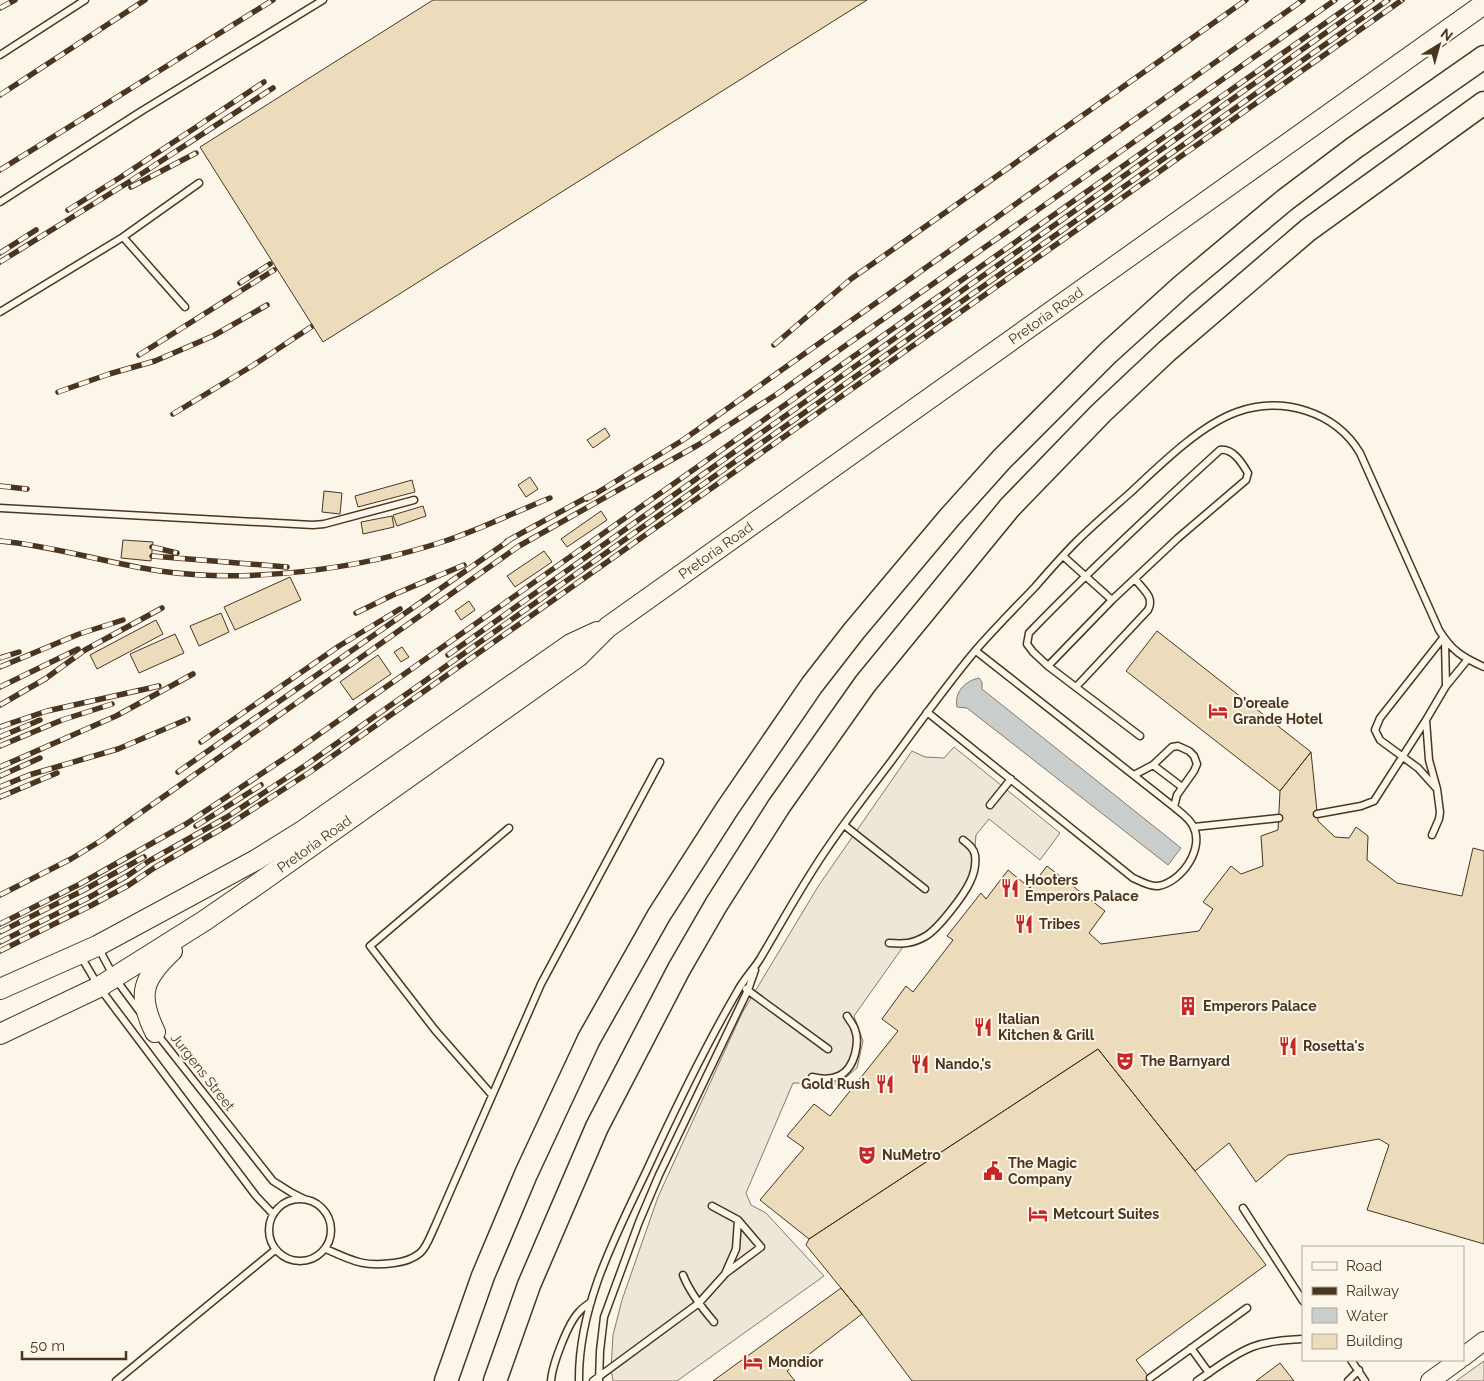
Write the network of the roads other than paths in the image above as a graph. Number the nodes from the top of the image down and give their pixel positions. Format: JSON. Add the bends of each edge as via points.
{"nodes":[{"id":1,"x":85,"y":0,"type":"edge"},
{"id":2,"x":324,"y":0,"type":"edge"},
{"id":3,"x":1484,"y":4,"type":"edge"},
{"id":4,"x":0,"y":55,"type":"edge"},
{"id":5,"x":1484,"y":57,"type":"edge"},
{"id":6,"x":1484,"y":102,"type":"edge"},
{"id":7,"x":198,"y":184,"type":"dead end"},
{"id":8,"x":0,"y":202,"type":"edge"},
{"id":9,"x":123,"y":237,"type":"junction"},
{"id":10,"x":185,"y":307,"type":"dead end"},
{"id":11,"x":0,"y":312,"type":"edge"},
{"id":12,"x":414,"y":500,"type":"dead end"},
{"id":13,"x":0,"y":508,"type":"edge"},
{"id":14,"x":1063,"y":556,"type":"junction"},
{"id":15,"x":1084,"y":576,"type":"junction"},
{"id":16,"x":1135,"y":579,"type":"junction"},
{"id":17,"x":1112,"y":600,"type":"junction"},
{"id":18,"x":608,"y":627,"type":"junction"},
{"id":19,"x":1444,"y":639,"type":"junction"},
{"id":20,"x":976,"y":651,"type":"junction"},
{"id":21,"x":1468,"y":660,"type":"junction"},
{"id":22,"x":1048,"y":666,"type":"junction"},
{"id":23,"x":1484,"y":667,"type":"edge"},
{"id":24,"x":1446,"y":686,"type":"junction"},
{"id":25,"x":1076,"y":687,"type":"junction"},
{"id":26,"x":928,"y":712,"type":"junction"},
{"id":27,"x":1426,"y":720,"type":"junction"},
{"id":28,"x":1140,"y":736,"type":"dead end"},
{"id":29,"x":1403,"y":756,"type":"junction"},
{"id":30,"x":660,"y":762,"type":"dead end"},
{"id":31,"x":1153,"y":765,"type":"junction"},
{"id":32,"x":1134,"y":775,"type":"junction"},
{"id":33,"x":1011,"y":779,"type":"junction"},
{"id":34,"x":1182,"y":788,"type":"junction"},
{"id":35,"x":1436,"y":789,"type":"junction"},
{"id":36,"x":990,"y":805,"type":"dead end"},
{"id":37,"x":1174,"y":806,"type":"junction"},
{"id":38,"x":1317,"y":814,"type":"dead end"},
{"id":39,"x":1279,"y":818,"type":"dead end"},
{"id":40,"x":844,"y":825,"type":"junction"},
{"id":41,"x":1194,"y":827,"type":"junction"},
{"id":42,"x":509,"y":828,"type":"dead end"},
{"id":43,"x":1432,"y":835,"type":"dead end"},
{"id":44,"x":963,"y":840,"type":"dead end"},
{"id":45,"x":925,"y":890,"type":"dead end"},
{"id":46,"x":204,"y":921,"type":"junction"},
{"id":47,"x":888,"y":943,"type":"dead end"},
{"id":48,"x":97,"y":946,"type":"junction"},
{"id":49,"x":79,"y":954,"type":"junction"},
{"id":50,"x":758,"y":962,"type":"junction"},
{"id":51,"x":107,"y":982,"type":"junction"},
{"id":52,"x":740,"y":986,"type":"junction"},
{"id":53,"x":0,"y":990,"type":"edge"},
{"id":54,"x":748,"y":990,"type":"junction"},
{"id":55,"x":847,"y":1016,"type":"dead end"},
{"id":56,"x":155,"y":1032,"type":"junction"},
{"id":57,"x":0,"y":1034,"type":"edge"},
{"id":58,"x":828,"y":1048,"type":"dead end"},
{"id":59,"x":812,"y":1077,"type":"dead end"},
{"id":60,"x":492,"y":1095,"type":"junction"},
{"id":61,"x":304,"y":1199,"type":"junction"},
{"id":62,"x":712,"y":1206,"type":"dead end"},
{"id":63,"x":1243,"y":1208,"type":"dead end"},
{"id":64,"x":273,"y":1214,"type":"junction"},
{"id":65,"x":738,"y":1220,"type":"junction"},
{"id":66,"x":326,"y":1249,"type":"junction"},
{"id":67,"x":276,"y":1250,"type":"junction"},
{"id":68,"x":725,"y":1274,"type":"junction"},
{"id":69,"x":683,"y":1275,"type":"dead end"},
{"id":70,"x":1302,"y":1300,"type":"edge"},
{"id":71,"x":592,"y":1302,"type":"junction"},
{"id":72,"x":699,"y":1303,"type":"junction"},
{"id":73,"x":1247,"y":1308,"type":"dead end"},
{"id":74,"x":714,"y":1322,"type":"dead end"},
{"id":75,"x":1302,"y":1339,"type":"edge"},
{"id":76,"x":1484,"y":1341,"type":"edge"},
{"id":77,"x":1191,"y":1348,"type":"junction"},
{"id":78,"x":1464,"y":1356,"type":"edge"},
{"id":79,"x":1352,"y":1361,"type":"edge"},
{"id":80,"x":1458,"y":1361,"type":"edge"},
{"id":81,"x":1359,"y":1370,"type":"junction"},
{"id":82,"x":1209,"y":1373,"type":"junction"},
{"id":83,"x":1150,"y":1378,"type":"dead end"},
{"id":84,"x":597,"y":1380,"type":"edge"},
{"id":85,"x":116,"y":1381,"type":"edge"},
{"id":86,"x":446,"y":1381,"type":"edge"},
{"id":87,"x":495,"y":1381,"type":"edge"},
{"id":88,"x":551,"y":1381,"type":"edge"},
{"id":89,"x":579,"y":1381,"type":"edge"},
{"id":90,"x":1197,"y":1381,"type":"edge"},
{"id":91,"x":1348,"y":1381,"type":"edge"},
{"id":92,"x":1365,"y":1381,"type":"edge"},
{"id":93,"x":1430,"y":1381,"type":"edge"}],
"edges":[{"from":1,"to":4,"type":"lane"},
{"from":2,"to":8,"type":"lane"},
{"from":3,"to":18,"type":"main road","name":"Pretoria Road"},
{"from":5,"to":86,"type":"highway","via":[[1285,200],[1108,353],[955,510],[848,639],[812,685],[727,809],[659,915],[589,1039],[486,1267]]},
{"from":6,"to":87,"type":"highway","via":[[1308,230],[1166,351],[1010,507],[864,684],[779,806],[679,969],[597,1127],[529,1286]]},
{"from":7,"to":9,"type":"lane"},
{"from":9,"to":10,"type":"lane"},
{"from":9,"to":11,"type":"lane"},
{"from":12,"to":13,"type":"lane","via":[[324,524]]},
{"from":14,"to":15,"type":"lane"},
{"from":14,"to":19,"type":"lane","via":[[1175,452],[1218,421],[1256,406],[1304,409],[1340,429],[1360,453]]},
{"from":14,"to":20,"type":"lane"},
{"from":15,"to":16,"type":"lane","via":[[1220,450],[1231,452],[1248,473],[1246,480]]},
{"from":15,"to":17,"type":"lane"},
{"from":15,"to":22,"type":"lane","via":[[1029,633],[1027,644]]},
{"from":16,"to":17,"type":"lane"},
{"from":16,"to":25,"type":"lane","via":[[1151,599],[1148,610]]},
{"from":17,"to":22,"type":"lane"},
{"from":18,"to":46,"type":"main road","name":"Pretoria Road","via":[[578,656]]},
{"from":18,"to":48,"type":"main road","name":"Pretoria Road","via":[[571,644],[288,840]]},
{"from":19,"to":21,"type":"lane"},
{"from":19,"to":24,"type":"lane"},
{"from":19,"to":29,"type":"lane","via":[[1376,724],[1380,740]]},
{"from":20,"to":26,"type":"lane"},
{"from":20,"to":32,"type":"lane"},
{"from":21,"to":23,"type":"lane"},
{"from":21,"to":24,"type":"lane"},
{"from":22,"to":25,"type":"lane"},
{"from":24,"to":27,"type":"lane"},
{"from":25,"to":28,"type":"lane"},
{"from":26,"to":33,"type":"lane"},
{"from":26,"to":40,"type":"lane"},
{"from":27,"to":29,"type":"lane"},
{"from":27,"to":35,"type":"lane","via":[[1429,760]]},
{"from":29,"to":35,"type":"lane"},
{"from":29,"to":38,"type":"lane","via":[[1370,803]]},
{"from":30,"to":60,"type":"lane","via":[[541,984]]},
{"from":31,"to":32,"type":"lane"},
{"from":31,"to":34,"type":"lane"},
{"from":31,"to":34,"type":"lane","via":[[1172,747],[1189,751],[1197,764]]},
{"from":32,"to":37,"type":"lane"},
{"from":33,"to":36,"type":"lane"},
{"from":33,"to":41,"type":"lane","via":[[1133,878],[1152,886],[1173,879],[1186,867],[1196,848]]},
{"from":34,"to":37,"type":"lane"},
{"from":35,"to":43,"type":"lane","via":[[1439,819]]},
{"from":37,"to":41,"type":"lane"},
{"from":39,"to":41,"type":"lane"},
{"from":40,"to":45,"type":"lane"},
{"from":40,"to":50,"type":"lane","via":[[785,913]]},
{"from":42,"to":60,"type":"lane","via":[[370,946],[435,1030]]},
{"from":44,"to":47,"type":"lane","via":[[973,849],[975,866],[959,900],[928,935],[908,944]]},
{"from":46,"to":51,"type":"main road","name":"Pretoria Road"},
{"from":46,"to":56,"type":"main road","via":[[157,964],[150,977],[144,1005]]},
{"from":48,"to":49,"type":"main road","name":"Pretoria Road"},
{"from":48,"to":51,"type":"lane","name":"Jurgens Street"},
{"from":49,"to":51,"type":"lane","name":"Jurgens Street"},
{"from":49,"to":53,"type":"main road","name":"Pretoria Road"},
{"from":50,"to":52,"type":"lane"},
{"from":50,"to":54,"type":"lane"},
{"from":51,"to":56,"type":"lane","name":"Jurgens Street"},
{"from":51,"to":57,"type":"main road","name":"Pretoria Road"},
{"from":51,"to":64,"type":"lane","name":"Jurgens Street","via":[[256,1196]]},
{"from":52,"to":54,"type":"lane"},
{"from":52,"to":71,"type":"lane","via":[[658,1145],[604,1266]]},
{"from":54,"to":58,"type":"lane"},
{"from":54,"to":84,"type":"lane","via":[[639,1222],[604,1317]]},
{"from":55,"to":59,"type":"lane","via":[[856,1030],[857,1045],[852,1064],[846,1073],[831,1078]]},
{"from":56,"to":61,"type":"lane","name":"Jurgens Street","via":[[273,1181]]},
{"from":60,"to":66,"type":"lane","via":[[433,1232],[419,1254],[398,1262],[370,1265],[354,1262]]},
{"from":61,"to":64,"type":"lane","via":[[292,1199]]},
{"from":61,"to":66,"type":"lane","via":[[323,1208],[329,1218],[332,1228]]},
{"from":62,"to":65,"type":"lane"},
{"from":63,"to":70,"type":"lane"},
{"from":64,"to":67,"type":"lane","via":[[269,1232]]},
{"from":65,"to":68,"type":"lane","via":[[736,1249]]},
{"from":65,"to":68,"type":"lane","via":[[761,1247]]},
{"from":66,"to":67,"type":"lane","via":[[306,1261],[284,1257]]},
{"from":67,"to":85,"type":"lane"},
{"from":68,"to":72,"type":"lane"},
{"from":69,"to":72,"type":"lane"},
{"from":71,"to":88,"type":"lane","via":[[578,1312],[567,1331]]},
{"from":71,"to":89,"type":"lane","via":[[580,1354]]},
{"from":72,"to":74,"type":"lane"},
{"from":72,"to":84,"type":"lane"},
{"from":73,"to":77,"type":"lane"},
{"from":75,"to":82,"type":"lane","via":[[1274,1341],[1250,1348]]},
{"from":76,"to":78,"type":"street"},
{"from":77,"to":82,"type":"lane"},
{"from":77,"to":83,"type":"lane"},
{"from":79,"to":81,"type":"lane"},
{"from":80,"to":93,"type":"street"},
{"from":81,"to":91,"type":"lane"},
{"from":81,"to":92,"type":"lane"},
{"from":82,"to":90,"type":"lane"}]}
